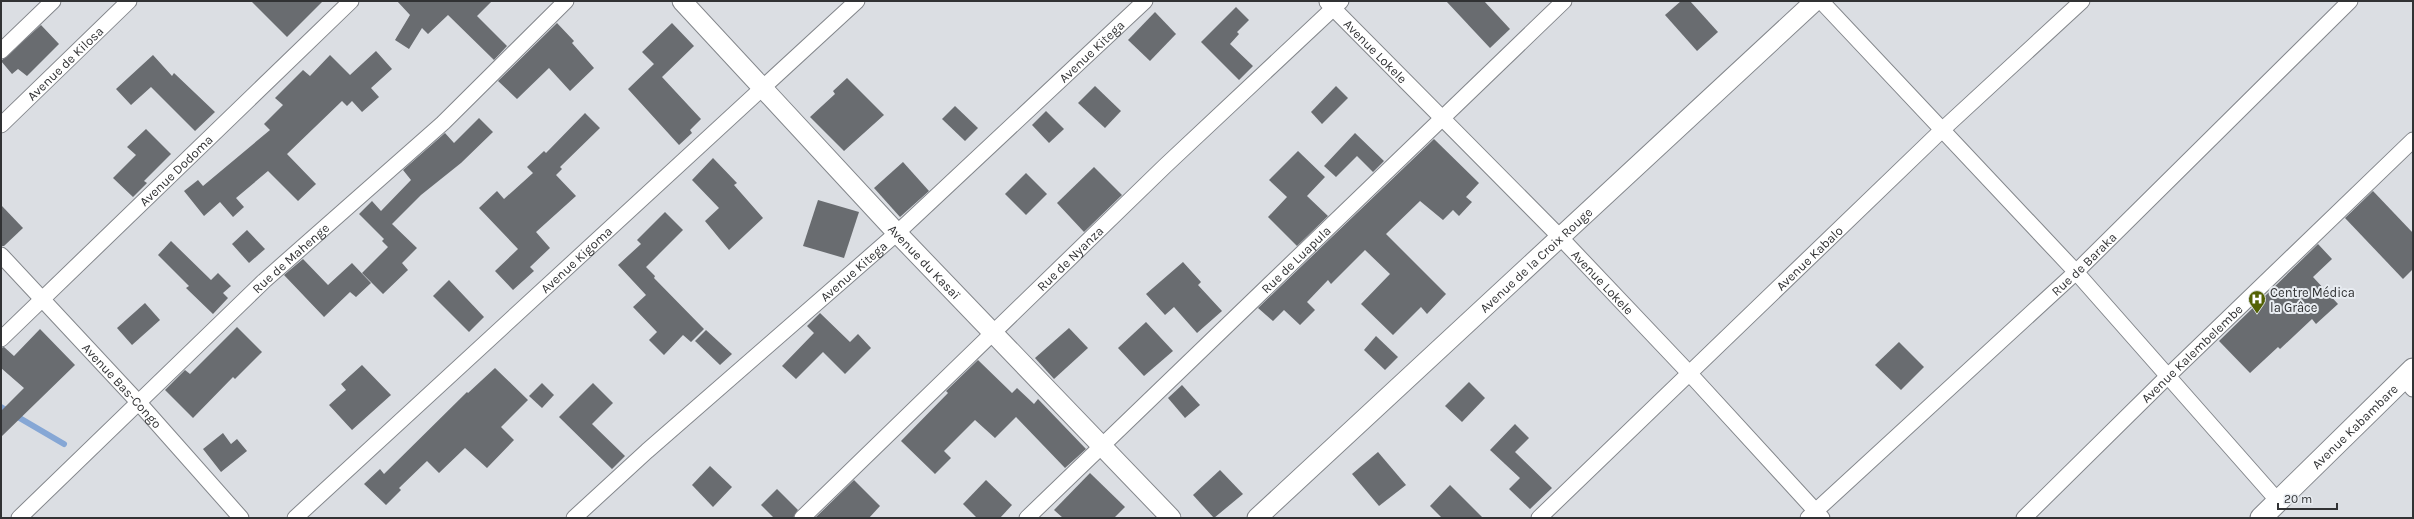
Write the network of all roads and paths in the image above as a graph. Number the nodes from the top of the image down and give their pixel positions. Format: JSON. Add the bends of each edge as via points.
{"nodes":[{"id":1,"x":53,"y":1,"type":"edge"},
{"id":2,"x":130,"y":1,"type":"edge"},
{"id":3,"x":351,"y":1,"type":"edge"},
{"id":4,"x":566,"y":1,"type":"edge"},
{"id":5,"x":682,"y":1,"type":"edge"},
{"id":6,"x":857,"y":1,"type":"edge"},
{"id":7,"x":1144,"y":1,"type":"edge"},
{"id":8,"x":1564,"y":1,"type":"edge"},
{"id":9,"x":1815,"y":1,"type":"edge"},
{"id":10,"x":1821,"y":1,"type":"edge"},
{"id":11,"x":2082,"y":1,"type":"edge"},
{"id":12,"x":2350,"y":1,"type":"edge"},
{"id":13,"x":1334,"y":3,"type":"edge"},
{"id":14,"x":1,"y":51,"type":"edge"},
{"id":15,"x":761,"y":88,"type":"junction"},
{"id":16,"x":1442,"y":117,"type":"junction"},
{"id":17,"x":1,"y":125,"type":"edge"},
{"id":18,"x":1942,"y":130,"type":"junction"},
{"id":19,"x":2413,"y":140,"type":"edge"},
{"id":20,"x":897,"y":233,"type":"junction"},
{"id":21,"x":1560,"y":237,"type":"junction"},
{"id":22,"x":1,"y":255,"type":"edge"},
{"id":23,"x":2076,"y":272,"type":"junction"},
{"id":24,"x":43,"y":298,"type":"junction"},
{"id":25,"x":994,"y":333,"type":"junction"},
{"id":26,"x":1,"y":339,"type":"edge"},
{"id":27,"x":1690,"y":374,"type":"junction"},
{"id":28,"x":2169,"y":375,"type":"junction"},
{"id":29,"x":2410,"y":379,"type":"edge"},
{"id":30,"x":139,"y":403,"type":"junction"},
{"id":31,"x":1102,"y":446,"type":"junction"},
{"id":32,"x":2278,"y":501,"type":"junction"},
{"id":33,"x":1816,"y":516,"type":"edge"},
{"id":34,"x":19,"y":518,"type":"edge"},
{"id":35,"x":241,"y":518,"type":"edge"},
{"id":36,"x":295,"y":518,"type":"edge"},
{"id":37,"x":574,"y":518,"type":"edge"},
{"id":38,"x":802,"y":518,"type":"edge"},
{"id":39,"x":1027,"y":518,"type":"edge"},
{"id":40,"x":1170,"y":518,"type":"edge"},
{"id":41,"x":1257,"y":518,"type":"edge"},
{"id":42,"x":1539,"y":518,"type":"edge"},
{"id":43,"x":2024,"y":518,"type":"edge"},
{"id":44,"x":2261,"y":518,"type":"edge"}],
"edges":[{"from":1,"to":14,"type":"street"},
{"from":2,"to":17,"type":"street","name":"Avenue de Kilosa"},
{"from":3,"to":24,"type":"street","name":"Avenue Dodoma"},
{"from":4,"to":30,"type":"street","name":"Rue de Mahenge","via":[[443,122],[264,281]]},
{"from":5,"to":15,"type":"street","name":"Avenue du Kasaï"},
{"from":6,"to":15,"type":"street","name":"Avenue Kigoma"},
{"from":7,"to":20,"type":"street","name":"Avenue Kitega"},
{"from":8,"to":16,"type":"street","name":"Rue de Luapula"},
{"from":9,"to":21,"type":"street","name":"Avenue de la Croix Rouge"},
{"from":10,"to":18,"type":"street"},
{"from":11,"to":18,"type":"street","name":"Avenue Kabalo"},
{"from":12,"to":23,"type":"street","name":"Rue de Baraka"},
{"from":13,"to":16,"type":"street","name":"Avenue Lokele"},
{"from":13,"to":25,"type":"street","name":"Rue de Nyanza"},
{"from":15,"to":20,"type":"street","name":"Avenue du Kasaï"},
{"from":15,"to":36,"type":"street","name":"Avenue Kigoma"},
{"from":16,"to":21,"type":"street","name":"Avenue Lokele"},
{"from":16,"to":31,"type":"street","name":"Rue de Luapula"},
{"from":18,"to":23,"type":"street"},
{"from":18,"to":27,"type":"street","name":"Avenue Kabalo"},
{"from":19,"to":28,"type":"street","name":"Avenue Kalembelembe"},
{"from":20,"to":25,"type":"street","name":"Avenue du Kasaï"},
{"from":20,"to":37,"type":"street","name":"Avenue Kitega"},
{"from":21,"to":27,"type":"street","name":"Avenue Lokele"},
{"from":21,"to":41,"type":"street","name":"Avenue de la Croix Rouge"},
{"from":22,"to":24,"type":"street","name":"Avenue Bas-Congo"},
{"from":23,"to":28,"type":"street"},
{"from":23,"to":33,"type":"street","name":"Rue de Baraka"},
{"from":24,"to":26,"type":"street","name":"Avenue Dodoma"},
{"from":24,"to":30,"type":"street","name":"Avenue Bas-Congo"},
{"from":25,"to":31,"type":"street","name":"Avenue du Kasaï"},
{"from":25,"to":38,"type":"street","name":"Rue de Nyanza"},
{"from":27,"to":33,"type":"street","name":"Avenue Lokele"},
{"from":27,"to":42,"type":"street","name":"Avenue Kabalo"},
{"from":28,"to":32,"type":"street"},
{"from":28,"to":43,"type":"street","name":"Avenue Kalembelembe"},
{"from":29,"to":32,"type":"main road","name":"Avenue Kabambare"},
{"from":30,"to":34,"type":"street","name":"Rue de Mahenge"},
{"from":30,"to":35,"type":"street","name":"Avenue Bas-Congo"},
{"from":31,"to":39,"type":"street","name":"Rue de Luapula"},
{"from":31,"to":40,"type":"street","name":"Avenue du Kasaï"},
{"from":32,"to":44,"type":"main road","name":"Avenue Kabambare"}]}
